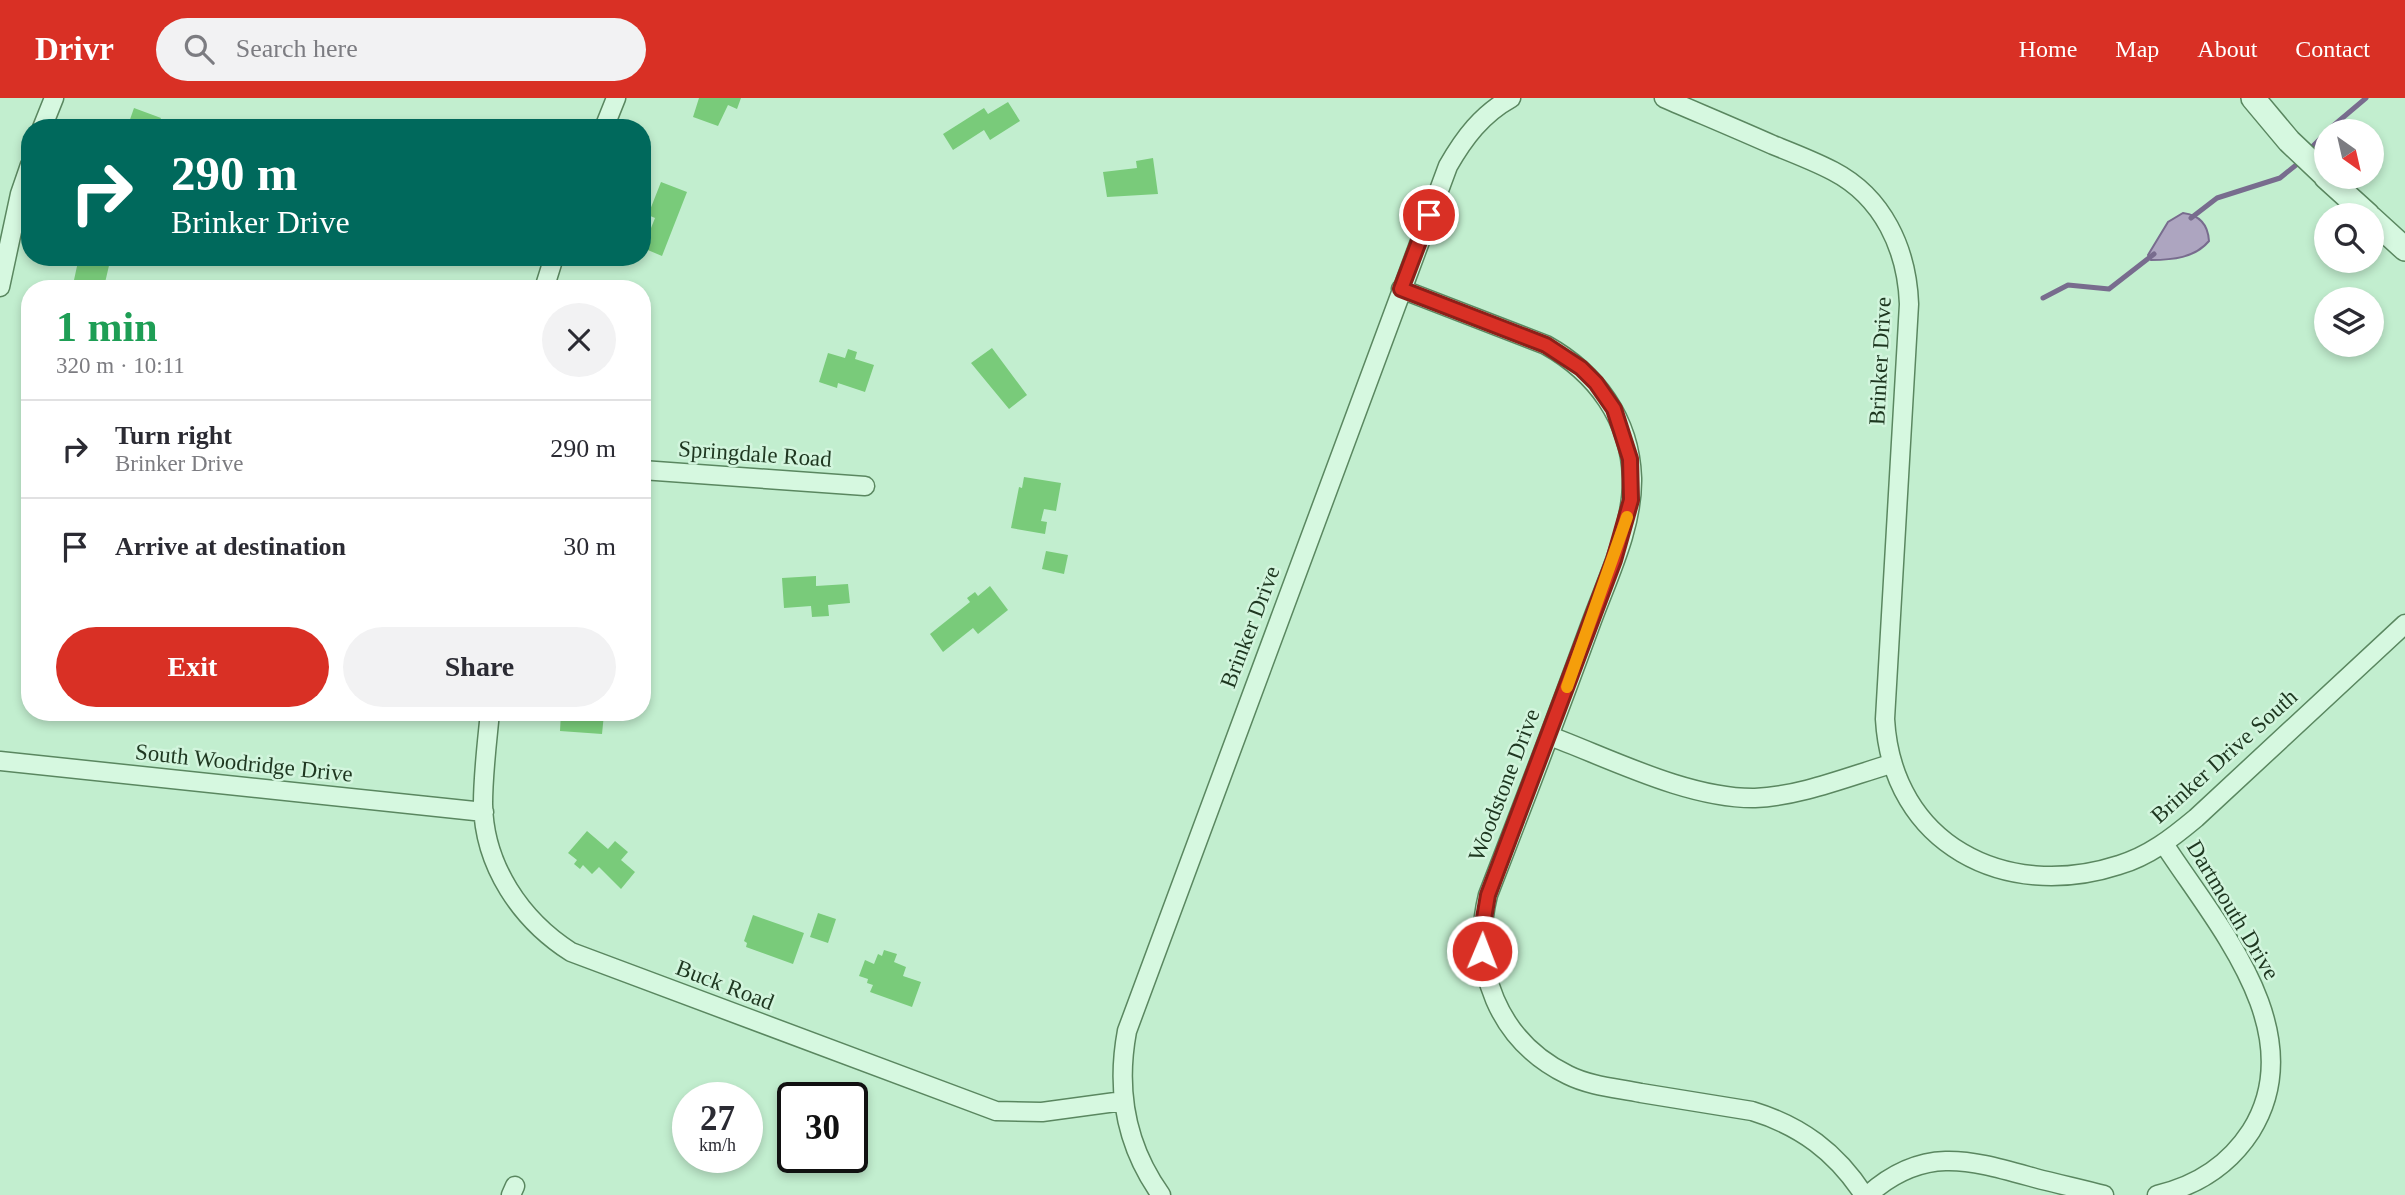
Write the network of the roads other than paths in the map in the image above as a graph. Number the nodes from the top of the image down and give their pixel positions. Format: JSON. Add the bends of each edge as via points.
{"nodes":[{"id":1,"x":54,"y":98,"type":"edge"},
{"id":2,"x":616,"y":98,"type":"edge"},
{"id":3,"x":1511,"y":98,"type":"edge"},
{"id":4,"x":1664,"y":98,"type":"edge"},
{"id":5,"x":2253,"y":98,"type":"edge"},
{"id":6,"x":46,"y":119,"type":"edge"},
{"id":7,"x":608,"y":119,"type":"edge"},
{"id":8,"x":2314,"y":165,"type":"edge"},
{"id":9,"x":2339,"y":189,"type":"edge"},
{"id":10,"x":21,"y":193,"type":"edge"},
{"id":11,"x":2355,"y":203,"type":"edge"},
{"id":12,"x":2384,"y":230,"type":"edge"},
{"id":13,"x":2405,"y":249,"type":"edge"},
{"id":14,"x":0,"y":287,"type":"edge"},
{"id":15,"x":1401,"y":289,"type":"junction"},
{"id":16,"x":651,"y":471,"type":"edge"},
{"id":17,"x":864,"y":486,"type":"dead end"},
{"id":18,"x":2405,"y":624,"type":"edge"},
{"id":19,"x":489,"y":721,"type":"edge"},
{"id":20,"x":1550,"y":736,"type":"junction"},
{"id":21,"x":0,"y":761,"type":"edge"},
{"id":22,"x":1891,"y":764,"type":"junction"},
{"id":23,"x":484,"y":812,"type":"junction"},
{"id":24,"x":2164,"y":844,"type":"junction"},
{"id":25,"x":1123,"y":1101,"type":"junction"},
{"id":26,"x":1161,"y":1195,"type":"edge"},
{"id":27,"x":1866,"y":1195,"type":"edge"},
{"id":28,"x":2104,"y":1195,"type":"edge"},
{"id":29,"x":2157,"y":1195,"type":"edge"}],
"edges":[{"from":1,"to":6,"type":"street"},
{"from":2,"to":7,"type":"street"},
{"from":3,"to":15,"type":"street","name":"Brinker Drive","via":[[1486,115],[1458,147]]},
{"from":4,"to":22,"type":"street","name":"Brinker Drive","via":[[1834,171],[1873,203],[1899,247],[1909,304],[1885,719]]},
{"from":5,"to":8,"type":"street"},
{"from":9,"to":11,"type":"street"},
{"from":10,"to":14,"type":"street"},
{"from":12,"to":13,"type":"street"},
{"from":15,"to":20,"type":"street","name":"Woodstone Drive","via":[[1564,356],[1596,383],[1622,428],[1632,480],[1628,516]]},
{"from":15,"to":25,"type":"street","name":"Brinker Drive","via":[[1127,1031],[1121,1073]]},
{"from":16,"to":17,"type":"street","name":"Springdale Road"},
{"from":18,"to":24,"type":"street","name":"Brinker Drive South"},
{"from":19,"to":23,"type":"street","name":"Buck Road"},
{"from":20,"to":22,"type":"street","via":[[1697,791],[1726,796],[1785,794]]},
{"from":20,"to":27,"type":"street","name":"Woodstone Drive","via":[[1483,915],[1483,967],[1506,1024],[1542,1061],[1594,1085],[1752,1111],[1798,1129],[1837,1158]]},
{"from":21,"to":23,"type":"street","name":"South Woodridge Drive"},
{"from":22,"to":24,"type":"street","name":"Brinker Drive South","via":[[1909,803],[1929,830],[1955,851],[1999,869],[2036,876],[2094,872],[2122,865]]},
{"from":23,"to":25,"type":"street","name":"Buck Road","via":[[494,857],[510,893],[537,927],[581,956],[996,1111],[1042,1112]]},
{"from":24,"to":29,"type":"street","name":"Dartmouth Drive","via":[[2255,989],[2272,1049],[2263,1106],[2245,1140],[2209,1174]]},
{"from":25,"to":26,"type":"street","name":"Brinker Drive","via":[[1137,1154]]},
{"from":27,"to":28,"type":"street","via":[[1905,1169],[1939,1159],[2004,1167]]}]}
